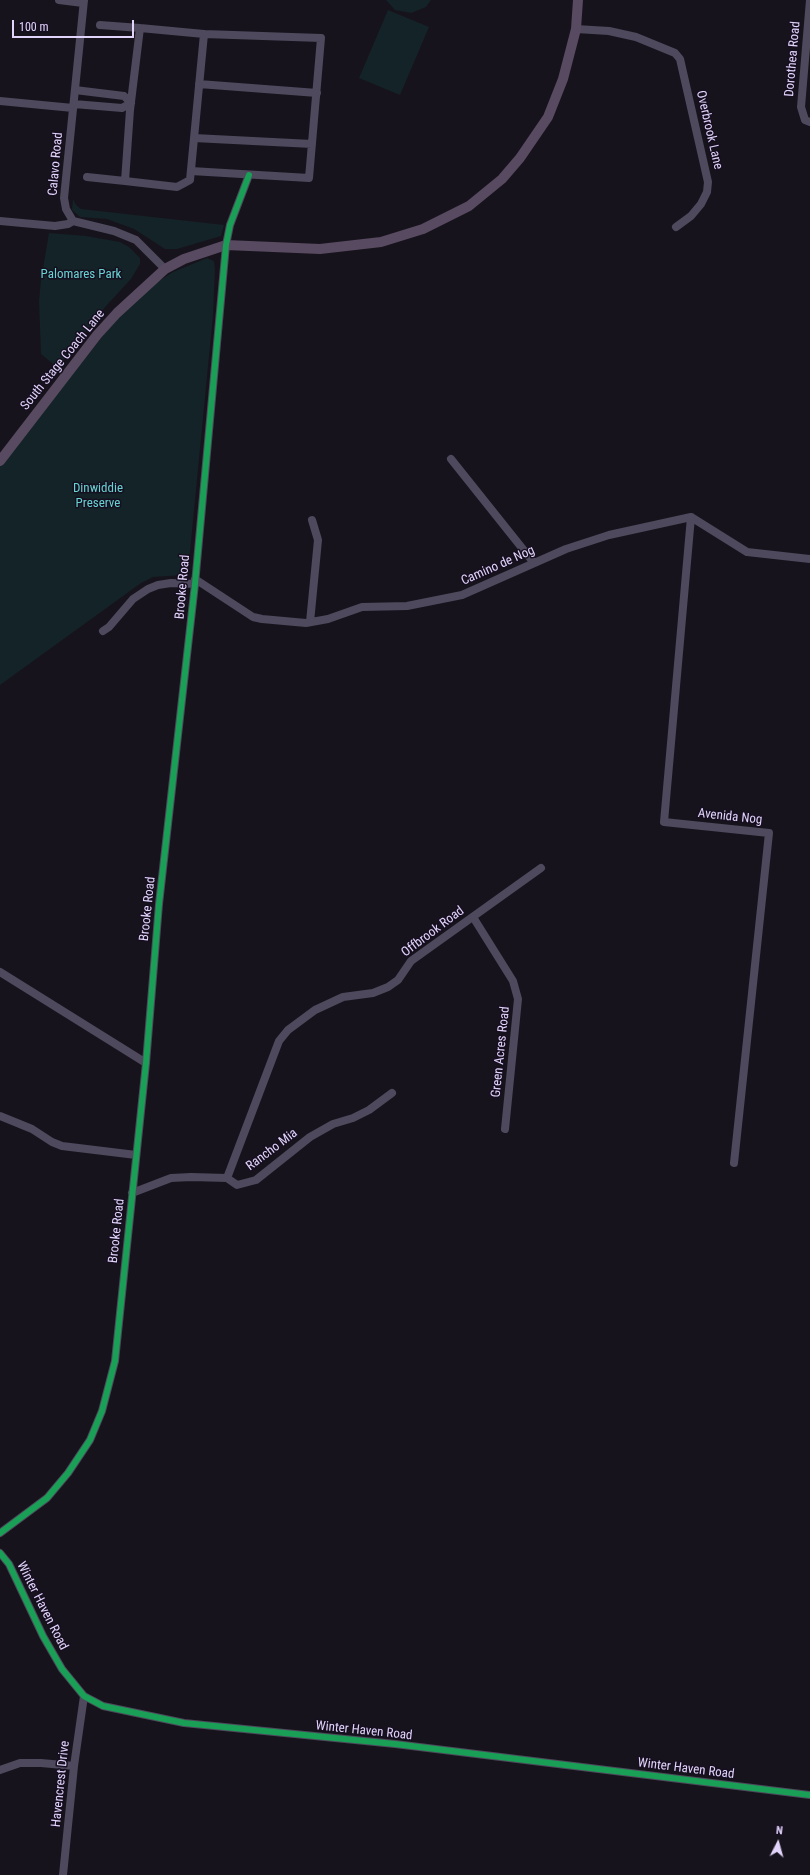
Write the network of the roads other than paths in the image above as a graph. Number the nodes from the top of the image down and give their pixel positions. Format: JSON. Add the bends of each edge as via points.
{"nodes":[{"id":1,"x":59,"y":0,"type":"edge"},
{"id":2,"x":578,"y":0,"type":"edge"},
{"id":3,"x":810,"y":0,"type":"edge"},
{"id":4,"x":83,"y":1,"type":"edge"},
{"id":5,"x":100,"y":25,"type":"dead end"},
{"id":6,"x":140,"y":28,"type":"junction"},
{"id":7,"x":576,"y":29,"type":"junction"},
{"id":8,"x":204,"y":34,"type":"junction"},
{"id":9,"x":199,"y":84,"type":"junction"},
{"id":10,"x":75,"y":90,"type":"junction"},
{"id":11,"x":317,"y":92,"type":"junction"},
{"id":12,"x":0,"y":101,"type":"edge"},
{"id":13,"x":131,"y":103,"type":"junction"},
{"id":14,"x":73,"y":106,"type":"junction"},
{"id":15,"x":807,"y":121,"type":"edge"},
{"id":16,"x":194,"y":138,"type":"junction"},
{"id":17,"x":312,"y":144,"type":"junction"},
{"id":18,"x":191,"y":172,"type":"junction"},
{"id":19,"x":249,"y":175,"type":"junction"},
{"id":20,"x":87,"y":177,"type":"dead end"},
{"id":21,"x":125,"y":181,"type":"junction"},
{"id":22,"x":0,"y":221,"type":"edge"},
{"id":23,"x":73,"y":221,"type":"junction"},
{"id":24,"x":676,"y":228,"type":"dead end"},
{"id":25,"x":226,"y":245,"type":"junction"},
{"id":26,"x":166,"y":269,"type":"junction"},
{"id":27,"x":451,"y":459,"type":"dead end"},
{"id":28,"x":0,"y":461,"type":"edge"},
{"id":29,"x":691,"y":517,"type":"junction"},
{"id":30,"x":312,"y":520,"type":"dead end"},
{"id":31,"x":810,"y":559,"type":"edge"},
{"id":32,"x":534,"y":563,"type":"junction"},
{"id":33,"x":195,"y":582,"type":"junction"},
{"id":34,"x":310,"y":622,"type":"junction"},
{"id":35,"x":103,"y":631,"type":"dead end"},
{"id":36,"x":541,"y":868,"type":"dead end"},
{"id":37,"x":473,"y":917,"type":"junction"},
{"id":38,"x":0,"y":972,"type":"edge"},
{"id":39,"x":146,"y":1063,"type":"junction"},
{"id":40,"x":392,"y":1093,"type":"dead end"},
{"id":41,"x":0,"y":1116,"type":"edge"},
{"id":42,"x":505,"y":1129,"type":"dead end"},
{"id":43,"x":136,"y":1155,"type":"junction"},
{"id":44,"x":734,"y":1163,"type":"dead end"},
{"id":45,"x":226,"y":1178,"type":"junction"},
{"id":46,"x":132,"y":1193,"type":"junction"},
{"id":47,"x":0,"y":1533,"type":"edge"},
{"id":48,"x":0,"y":1553,"type":"edge"},
{"id":49,"x":84,"y":1696,"type":"junction"},
{"id":50,"x":74,"y":1766,"type":"junction"},
{"id":51,"x":0,"y":1770,"type":"edge"},
{"id":52,"x":810,"y":1795,"type":"edge"},
{"id":53,"x":63,"y":1875,"type":"edge"}],
"edges":[{"from":1,"to":4,"type":"street"},
{"from":2,"to":7,"type":"main road","name":"South Stage Coach Lane"},
{"from":3,"to":15,"type":"street","name":"Dorothea Road","via":[[802,106]]},
{"from":4,"to":10,"type":"street","name":"Calavo Road"},
{"from":5,"to":6,"type":"street"},
{"from":6,"to":8,"type":"street"},
{"from":6,"to":13,"type":"street"},
{"from":7,"to":24,"type":"street","name":"Overbrook Lane","via":[[636,36],[675,53],[680,59],[708,182],[707,192],[701,204],[692,216]]},
{"from":7,"to":25,"type":"main road","name":"South Stage Coach Lane","via":[[563,79],[540,132],[502,179],[469,206],[423,229],[381,242],[320,249]]},
{"from":8,"to":9,"type":"street"},
{"from":8,"to":11,"type":"street","via":[[321,38]]},
{"from":9,"to":11,"type":"street"},
{"from":9,"to":16,"type":"street"},
{"from":10,"to":13,"type":"street","via":[[124,96]]},
{"from":10,"to":14,"type":"street","name":"Calavo Road"},
{"from":11,"to":17,"type":"street"},
{"from":12,"to":14,"type":"street"},
{"from":13,"to":14,"type":"street","via":[[122,108]]},
{"from":13,"to":21,"type":"street"},
{"from":14,"to":23,"type":"street","name":"Calavo Road","via":[[64,198],[66,210]]},
{"from":16,"to":17,"type":"street"},
{"from":16,"to":18,"type":"street"},
{"from":17,"to":19,"type":"street","via":[[309,178]]},
{"from":18,"to":19,"type":"street"},
{"from":18,"to":21,"type":"street","via":[[190,180],[177,187]]},
{"from":19,"to":25,"type":"street","name":"Brooke Road","via":[[230,225]]},
{"from":20,"to":21,"type":"street"},
{"from":22,"to":23,"type":"street","via":[[55,226]]},
{"from":23,"to":26,"type":"street","via":[[114,231],[136,240]]},
{"from":25,"to":26,"type":"main road","name":"South Stage Coach Lane","via":[[184,259]]},
{"from":25,"to":33,"type":"street","name":"Brooke Road"},
{"from":26,"to":28,"type":"main road","name":"South Stage Coach Lane","via":[[97,334]]},
{"from":27,"to":32,"type":"street"},
{"from":29,"to":31,"type":"street","via":[[747,552]]},
{"from":29,"to":32,"type":"street","name":"Camino de Nog","via":[[610,535],[566,549]]},
{"from":29,"to":44,"type":"street","name":"Avenida Nog","via":[[664,822],[769,833]]},
{"from":30,"to":34,"type":"street","via":[[318,540]]},
{"from":32,"to":34,"type":"street","name":"Camino de Nog","via":[[462,595],[407,606],[362,607],[328,619]]},
{"from":33,"to":34,"type":"street","name":"Camino de Nog","via":[[252,617],[262,620]]},
{"from":33,"to":35,"type":"street","via":[[171,583],[148,589],[133,599]]},
{"from":33,"to":39,"type":"street","name":"Brooke Road","via":[[159,904]]},
{"from":36,"to":37,"type":"street","name":"Offbrook Road"},
{"from":37,"to":42,"type":"street","name":"Green Acres Road","via":[[513,981],[518,999]]},
{"from":37,"to":45,"type":"street","name":"Offbrook Road","via":[[410,961],[398,980],[388,987],[373,993],[343,997],[315,1010],[288,1030],[279,1041]]},
{"from":38,"to":39,"type":"street"},
{"from":39,"to":43,"type":"street","name":"Brooke Road"},
{"from":40,"to":45,"type":"street","name":"Rancho Mia","via":[[369,1110],[333,1124],[310,1137],[256,1180],[237,1185]]},
{"from":41,"to":43,"type":"street","via":[[32,1129],[62,1146]]},
{"from":43,"to":46,"type":"street","name":"Brooke Road"},
{"from":45,"to":46,"type":"street","name":"Rancho Mia","via":[[171,1178]]},
{"from":46,"to":47,"type":"street","name":"Brooke Road","via":[[115,1361],[102,1411],[90,1440],[68,1473],[47,1498]]},
{"from":48,"to":49,"type":"street","name":"Winter Haven Road","via":[[9,1564],[43,1636],[68,1678]]},
{"from":49,"to":50,"type":"street","name":"Havencrest Drive"},
{"from":49,"to":52,"type":"street","name":"Winter Haven Road","via":[[103,1706],[184,1723],[395,1744]]},
{"from":50,"to":51,"type":"street","via":[[20,1763]]},
{"from":50,"to":53,"type":"street","name":"Havencrest Drive"}]}
